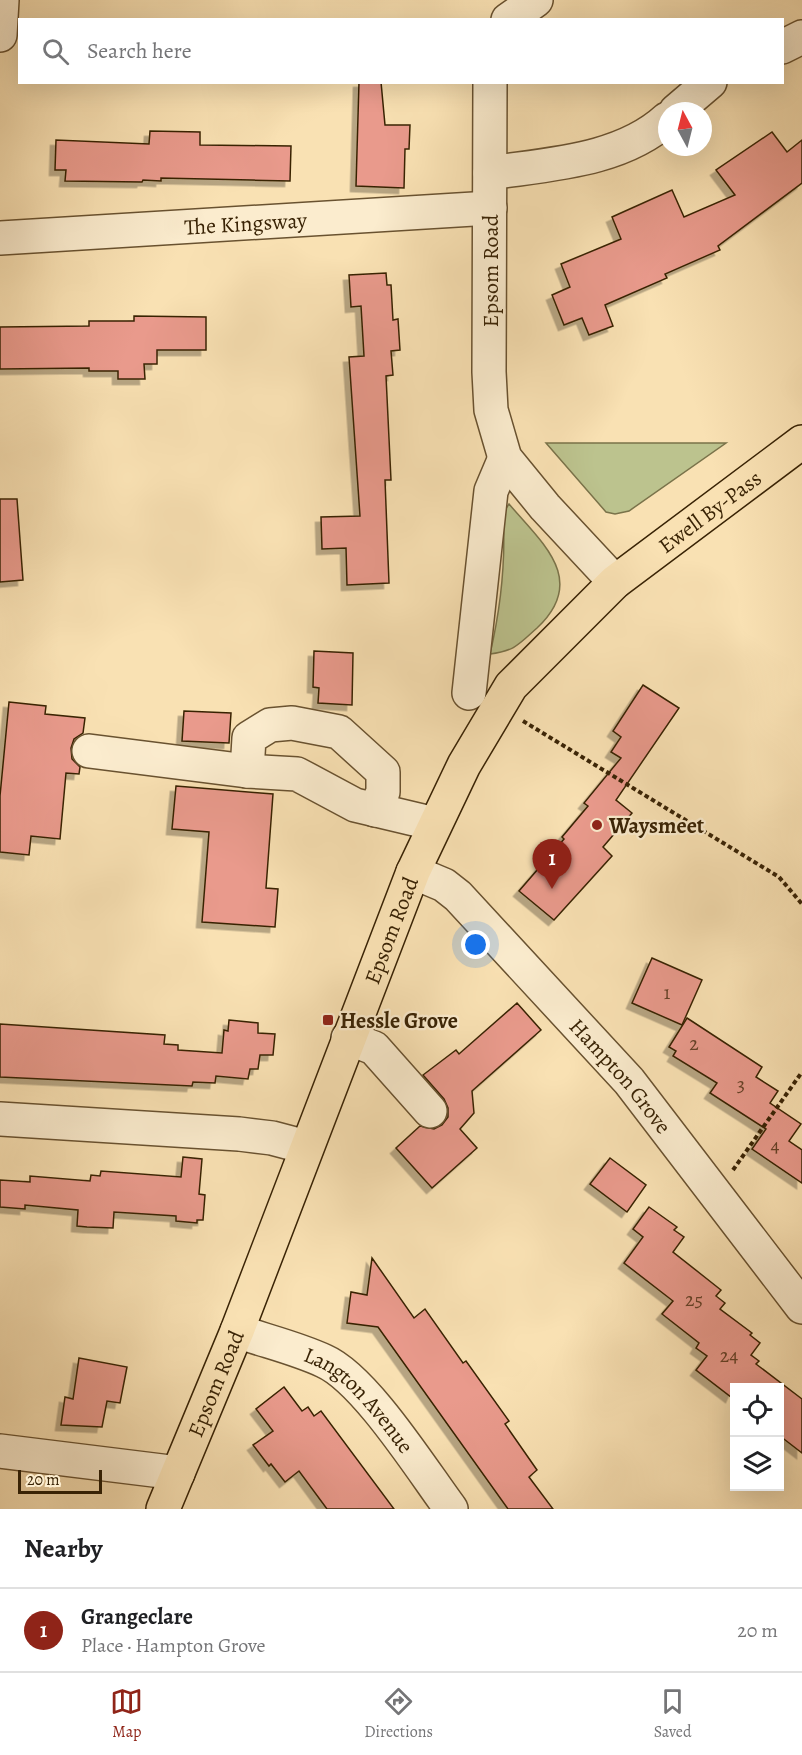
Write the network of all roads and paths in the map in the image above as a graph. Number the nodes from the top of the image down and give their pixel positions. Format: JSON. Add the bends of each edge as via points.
{"nodes":[{"id":1,"x":2,"y":0,"type":"edge"},
{"id":2,"x":493,"y":0,"type":"edge"},
{"id":3,"x":536,"y":0,"type":"edge"},
{"id":4,"x":492,"y":18,"type":"edge"},
{"id":5,"x":511,"y":18,"type":"edge"},
{"id":6,"x":0,"y":35,"type":"edge"},
{"id":7,"x":802,"y":37,"type":"edge"},
{"id":8,"x":784,"y":46,"type":"edge"},
{"id":9,"x":490,"y":84,"type":"edge"},
{"id":10,"x":708,"y":84,"type":"edge"},
{"id":11,"x":687,"y":102,"type":"edge"},
{"id":12,"x":658,"y":125,"type":"edge"},
{"id":13,"x":490,"y":173,"type":"junction"},
{"id":14,"x":490,"y":208,"type":"junction"},
{"id":15,"x":0,"y":238,"type":"edge"},
{"id":16,"x":802,"y":442,"type":"edge"},
{"id":17,"x":505,"y":458,"type":"junction"},
{"id":18,"x":615,"y":582,"type":"junction"},
{"id":19,"x":469,"y":693,"type":"dead end"},
{"id":20,"x":499,"y":707,"type":"junction"},
{"id":21,"x":89,"y":751,"type":"dead end"},
{"id":22,"x":247,"y":771,"type":"junction"},
{"id":23,"x":375,"y":810,"type":"junction"},
{"id":24,"x":435,"y":824,"type":"junction"},
{"id":25,"x":413,"y":872,"type":"junction"},
{"id":26,"x":802,"y":904,"type":"edge"},
{"id":27,"x":348,"y":1038,"type":"junction"},
{"id":28,"x":802,"y":1072,"type":"edge"},
{"id":29,"x":430,"y":1111,"type":"dead end"},
{"id":30,"x":0,"y":1119,"type":"edge"},
{"id":31,"x":306,"y":1147,"type":"junction"},
{"id":32,"x":717,"y":1192,"type":"junction"},
{"id":33,"x":802,"y":1307,"type":"edge"},
{"id":34,"x":237,"y":1331,"type":"junction"},
{"id":35,"x":0,"y":1451,"type":"edge"},
{"id":36,"x":178,"y":1473,"type":"junction"},
{"id":37,"x":163,"y":1509,"type":"edge"},
{"id":38,"x":451,"y":1509,"type":"edge"}],
"edges":[{"from":1,"to":6,"type":"street"},
{"from":2,"to":4,"type":"street"},
{"from":3,"to":5,"type":"street"},
{"from":7,"to":8,"type":"street"},
{"from":9,"to":13,"type":"street","name":"Epsom Road"},
{"from":10,"to":11,"type":"street"},
{"from":12,"to":13,"type":"street","via":[[633,143],[597,154]]},
{"from":13,"to":14,"type":"street","name":"Epsom Road"},
{"from":14,"to":15,"type":"street","name":"The Kingsway"},
{"from":14,"to":17,"type":"street","name":"Epsom Road","via":[[491,410]]},
{"from":16,"to":18,"type":"highway","name":"Ewell By-Pass"},
{"from":17,"to":18,"type":"street","name":"Epsom Road"},
{"from":17,"to":19,"type":"street","via":[[491,491]]},
{"from":18,"to":20,"type":"highway","name":"Epsom Road","via":[[512,686]]},
{"from":20,"to":24,"type":"highway","name":"Epsom Road"},
{"from":20,"to":26,"type":"path","via":[[779,877]]},
{"from":21,"to":22,"type":"street"},
{"from":22,"to":23,"type":"street","via":[[297,774],[355,805]]},
{"from":22,"to":23,"type":"street","via":[[249,738],[270,725],[292,723],[339,732],[383,772],[383,792]]},
{"from":23,"to":24,"type":"street"},
{"from":24,"to":25,"type":"highway","name":"Epsom Road"},
{"from":25,"to":27,"type":"highway","name":"Epsom Road"},
{"from":25,"to":32,"type":"street","name":"Hampton Grove","via":[[444,885],[458,896],[629,1081]]},
{"from":27,"to":29,"type":"street","via":[[374,1048]]},
{"from":27,"to":31,"type":"highway","name":"Epsom Road"},
{"from":28,"to":32,"type":"path"},
{"from":30,"to":31,"type":"street","via":[[239,1134]]},
{"from":31,"to":34,"type":"highway","name":"Epsom Road"},
{"from":32,"to":33,"type":"street","name":"Hampton Grove"},
{"from":34,"to":36,"type":"highway","name":"Epsom Road"},
{"from":34,"to":38,"type":"street","name":"Langton Avenue","via":[[325,1361],[348,1376]]},
{"from":35,"to":36,"type":"street"},
{"from":36,"to":37,"type":"highway","name":"Epsom Road"}]}
